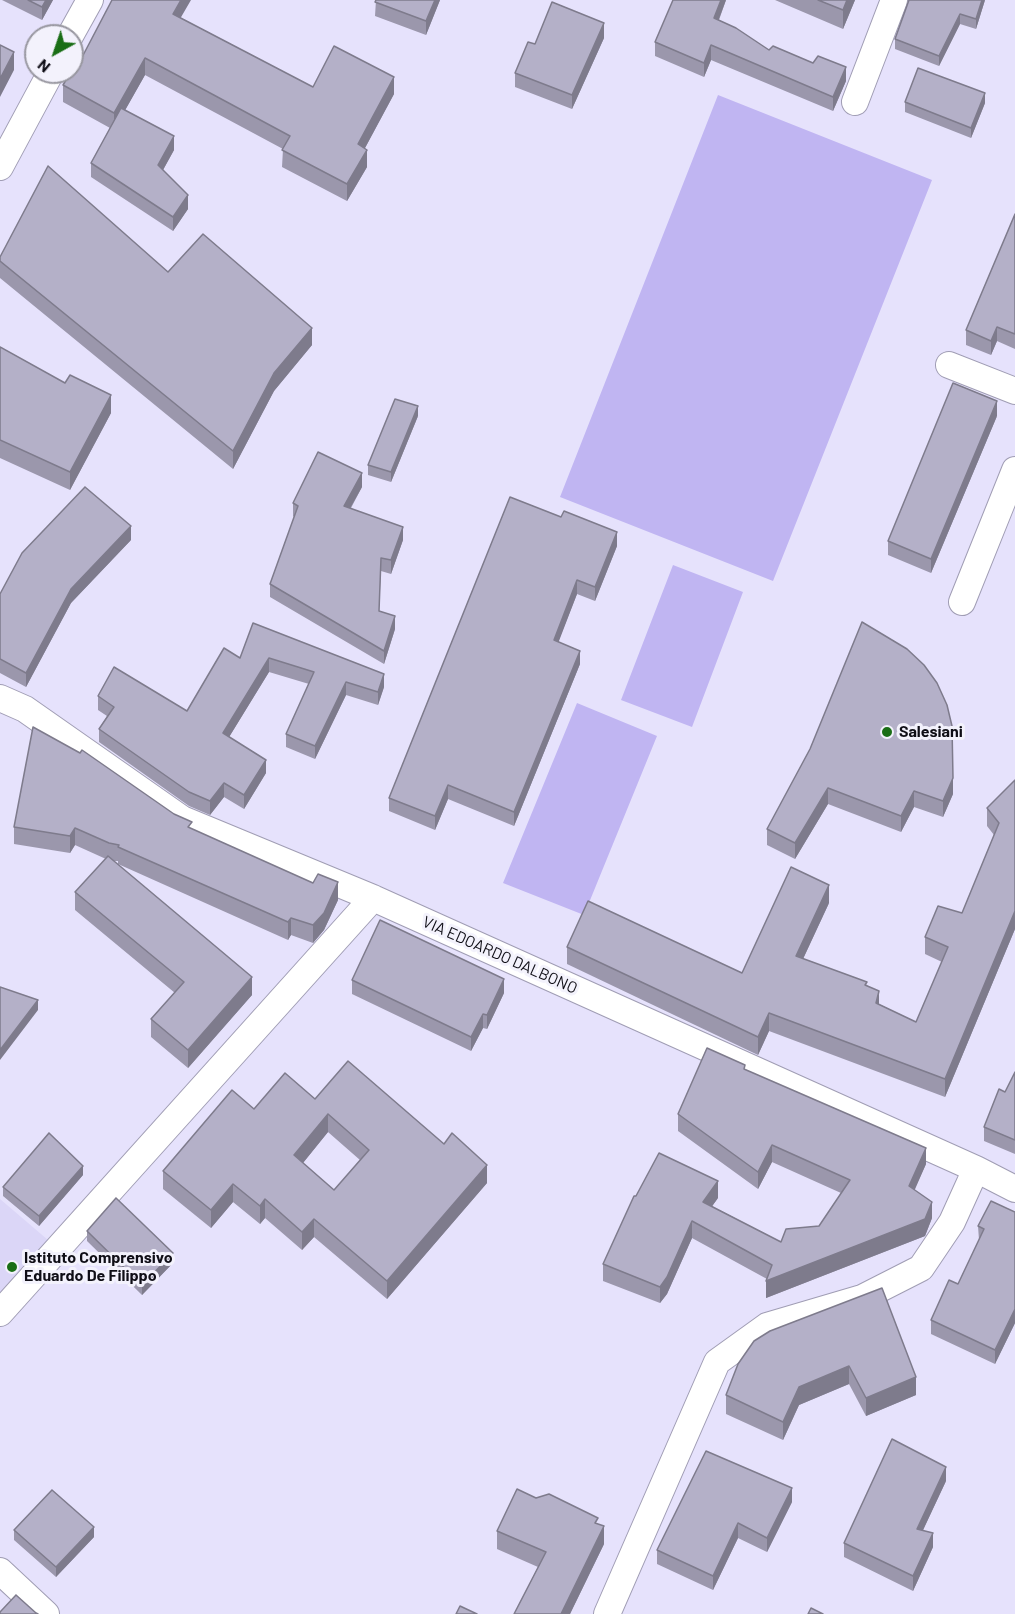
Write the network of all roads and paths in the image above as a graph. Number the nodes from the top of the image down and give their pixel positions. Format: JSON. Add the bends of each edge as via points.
{"nodes":[{"id":1,"x":90,"y":0,"type":"edge"},
{"id":2,"x":894,"y":0,"type":"edge"},
{"id":3,"x":77,"y":24,"type":"edge"},
{"id":4,"x":45,"y":84,"type":"edge"},
{"id":5,"x":855,"y":102,"type":"dead end"},
{"id":6,"x":0,"y":167,"type":"edge"},
{"id":7,"x":950,"y":365,"type":"dead end"},
{"id":8,"x":1015,"y":390,"type":"edge"},
{"id":9,"x":1015,"y":470,"type":"edge"},
{"id":10,"x":962,"y":602,"type":"dead end"},
{"id":11,"x":0,"y":698,"type":"edge"},
{"id":12,"x":373,"y":898,"type":"junction"},
{"id":13,"x":976,"y":1169,"type":"junction"},
{"id":14,"x":1015,"y":1189,"type":"edge"},
{"id":15,"x":0,"y":1313,"type":"edge"},
{"id":16,"x":0,"y":1571,"type":"edge"},
{"id":17,"x":46,"y":1614,"type":"edge"},
{"id":18,"x":607,"y":1614,"type":"edge"}],
"edges":[{"from":1,"to":3,"type":"street"},
{"from":2,"to":5,"type":"street"},
{"from":4,"to":6,"type":"street"},
{"from":7,"to":8,"type":"street"},
{"from":9,"to":10,"type":"street"},
{"from":11,"to":12,"type":"street","name":"VIA EDOARDO DALBONO","via":[[25,709],[183,819]]},
{"from":12,"to":13,"type":"street","name":"VIA EDOARDO DALBONO"},
{"from":12,"to":15,"type":"street"},
{"from":13,"to":14,"type":"street","name":"VIA EDOARDO DALBONO"},
{"from":13,"to":18,"type":"street","via":[[952,1222],[921,1268],[862,1298],[767,1326],[717,1362]]},
{"from":16,"to":17,"type":"street"}]}
